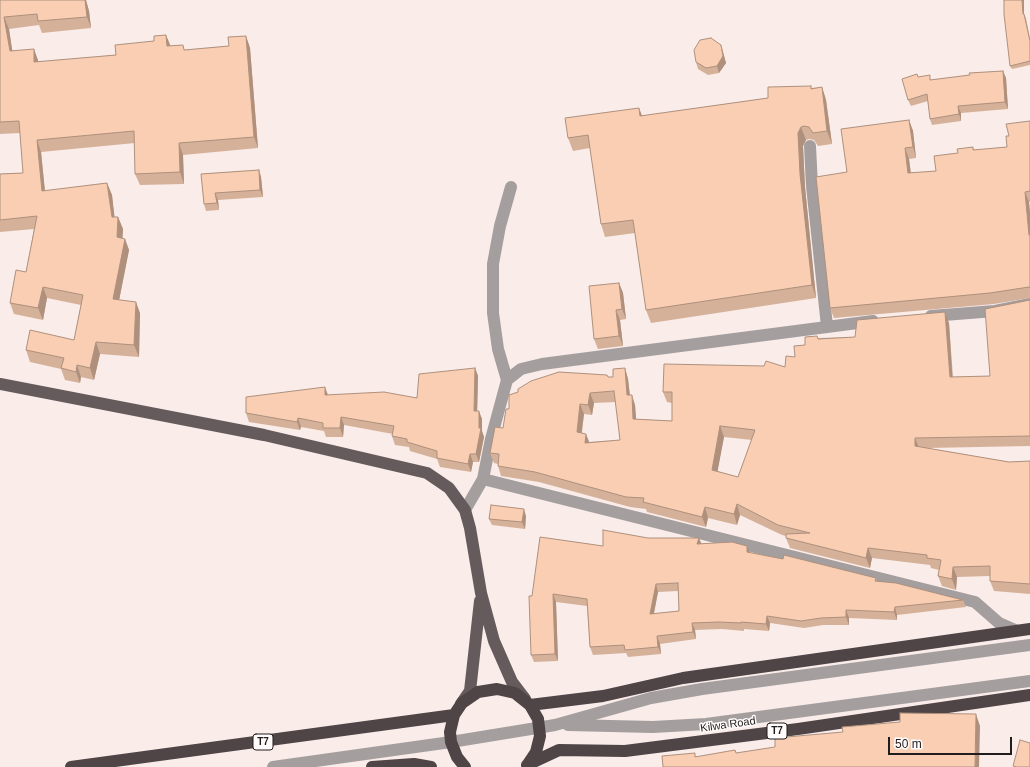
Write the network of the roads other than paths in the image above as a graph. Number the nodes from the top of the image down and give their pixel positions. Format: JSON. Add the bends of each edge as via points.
{"nodes":[{"id":1,"x":810,"y":146,"type":"edge"},
{"id":2,"x":511,"y":187,"type":"dead end"},
{"id":3,"x":1030,"y":304,"type":"edge"},
{"id":4,"x":921,"y":316,"type":"edge"},
{"id":5,"x":882,"y":320,"type":"edge"},
{"id":6,"x":827,"y":326,"type":"junction"},
{"id":7,"x":507,"y":380,"type":"junction"},
{"id":8,"x":0,"y":384,"type":"edge"},
{"id":9,"x":483,"y":479,"type":"junction"},
{"id":10,"x":465,"y":510,"type":"junction"},
{"id":11,"x":481,"y":593,"type":"junction"},
{"id":12,"x":1030,"y":628,"type":"edge"},
{"id":13,"x":1015,"y":630,"type":"junction"},
{"id":14,"x":1030,"y":645,"type":"edge"},
{"id":15,"x":1030,"y":681,"type":"edge"},
{"id":16,"x":1030,"y":695,"type":"edge"},
{"id":17,"x":530,"y":705,"type":"junction"},
{"id":18,"x":454,"y":715,"type":"junction"},
{"id":19,"x":555,"y":725,"type":"junction"},
{"id":20,"x":539,"y":728,"type":"junction"},
{"id":21,"x":452,"y":742,"type":"junction"},
{"id":22,"x":526,"y":766,"type":"edge"},
{"id":23,"x":71,"y":767,"type":"edge"},
{"id":24,"x":273,"y":767,"type":"edge"},
{"id":25,"x":372,"y":767,"type":"edge"},
{"id":26,"x":431,"y":767,"type":"edge"},
{"id":27,"x":465,"y":767,"type":"edge"}],
"edges":[{"from":1,"to":6,"type":"lane"},
{"from":2,"to":7,"type":"lane","via":[[493,264],[493,313],[498,349]]},
{"from":3,"to":4,"type":"lane","via":[[995,311]]},
{"from":5,"to":6,"type":"lane"},
{"from":6,"to":7,"type":"lane","via":[[542,364],[521,369]]},
{"from":7,"to":9,"type":"lane"},
{"from":8,"to":10,"type":"main road","via":[[264,435],[427,473],[450,488]]},
{"from":9,"to":10,"type":"lane"},
{"from":9,"to":13,"type":"lane","via":[[975,602],[1000,624]]},
{"from":10,"to":11,"type":"main road"},
{"from":11,"to":17,"type":"main road","via":[[494,641],[512,682]]},
{"from":11,"to":18,"type":"main road","via":[[470,691]]},
{"from":12,"to":13,"type":"highway"},
{"from":13,"to":17,"type":"highway","via":[[684,678],[603,696]]},
{"from":14,"to":19,"type":"lane","via":[[651,698]]},
{"from":15,"to":19,"type":"lane","via":[[706,724],[653,727]]},
{"from":16,"to":22,"type":"highway","name":"Kilwa Road","number":"T7","via":[[625,751],[559,750]]},
{"from":17,"to":18,"type":"highway","number":"T7","via":[[515,693],[497,689],[478,692],[462,703]]},
{"from":17,"to":20,"type":"highway","number":"T7"},
{"from":18,"to":21,"type":"highway","number":"T7","via":[[450,732]]},
{"from":18,"to":23,"type":"highway","number":"T7"},
{"from":19,"to":20,"type":"lane"},
{"from":20,"to":21,"type":"lane"},
{"from":20,"to":22,"type":"highway","number":"T7","via":[[536,752]]},
{"from":21,"to":24,"type":"lane"},
{"from":21,"to":27,"type":"highway","number":"T7","via":[[457,757]]},
{"from":25,"to":26,"type":"highway","via":[[414,764]]}]}
